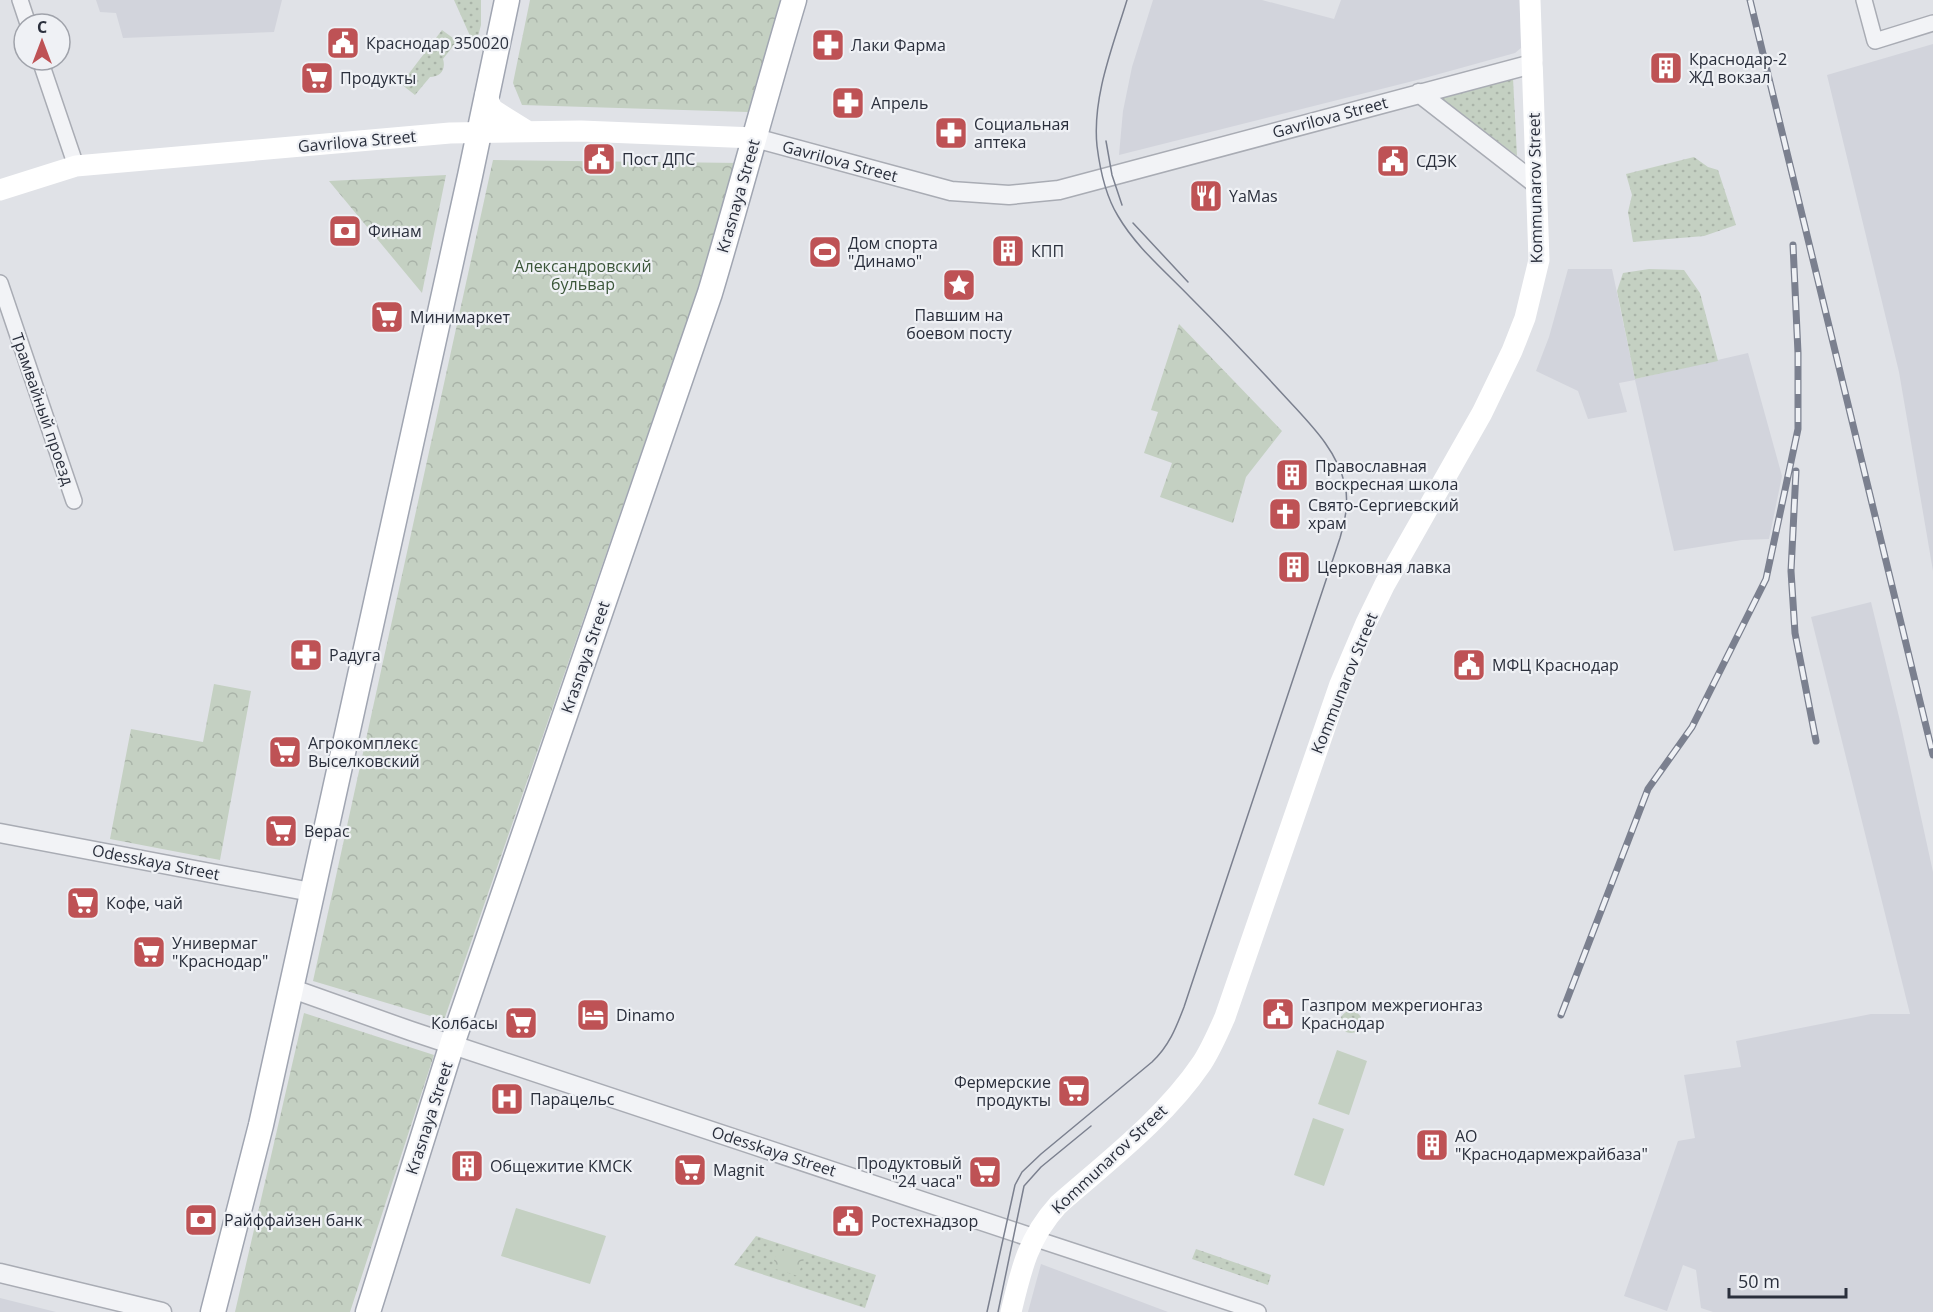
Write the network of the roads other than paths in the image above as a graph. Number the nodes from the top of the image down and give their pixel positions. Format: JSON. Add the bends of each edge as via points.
{"nodes":[{"id":1,"x":794,"y":0,"type":"edge"},
{"id":2,"x":1530,"y":0,"type":"edge"},
{"id":3,"x":1864,"y":0,"type":"edge"},
{"id":4,"x":502,"y":7,"type":"edge"},
{"id":5,"x":1933,"y":23,"type":"edge"},
{"id":6,"x":1532,"y":64,"type":"junction"},
{"id":7,"x":44,"y":72,"type":"edge"},
{"id":8,"x":1419,"y":93,"type":"junction"},
{"id":9,"x":486,"y":94,"type":"junction"},
{"id":10,"x":478,"y":131,"type":"junction"},
{"id":11,"x":527,"y":131,"type":"junction"},
{"id":12,"x":755,"y":138,"type":"junction"},
{"id":13,"x":76,"y":166,"type":"junction"},
{"id":14,"x":1536,"y":184,"type":"junction"},
{"id":15,"x":0,"y":189,"type":"edge"},
{"id":16,"x":0,"y":283,"type":"edge"},
{"id":17,"x":74,"y":501,"type":"dead end"},
{"id":18,"x":0,"y":833,"type":"edge"},
{"id":19,"x":311,"y":892,"type":"junction"},
{"id":20,"x":290,"y":988,"type":"junction"},
{"id":21,"x":452,"y":1044,"type":"junction"},
{"id":22,"x":1033,"y":1238,"type":"junction"},
{"id":23,"x":0,"y":1273,"type":"edge"},
{"id":24,"x":162,"y":1312,"type":"edge"},
{"id":25,"x":213,"y":1312,"type":"edge"},
{"id":26,"x":368,"y":1312,"type":"edge"},
{"id":27,"x":1011,"y":1312,"type":"edge"},
{"id":28,"x":1258,"y":1312,"type":"edge"}],
"edges":[{"from":1,"to":12,"type":"main road","name":"Krasnaya Street"},
{"from":2,"to":6,"type":"main road","name":"Kommunarov Street"},
{"from":3,"to":5,"type":"street","via":[[1875,41]]},
{"from":4,"to":9,"type":"main road"},
{"from":6,"to":8,"type":"street","name":"Gavrilova Street"},
{"from":6,"to":14,"type":"main road","name":"Kommunarov Street"},
{"from":7,"to":13,"type":"street"},
{"from":8,"to":12,"type":"street","name":"Gavrilova Street","via":[[1059,190],[1009,195],[951,191]]},
{"from":8,"to":14,"type":"street"},
{"from":9,"to":10,"type":"main road"},
{"from":9,"to":11,"type":"main road","via":[[492,109]]},
{"from":10,"to":11,"type":"main road","name":"Gavrilova Street"},
{"from":10,"to":13,"type":"main road","name":"Gavrilova Street"},
{"from":10,"to":19,"type":"main road"},
{"from":11,"to":12,"type":"main road","name":"Gavrilova Street"},
{"from":12,"to":21,"type":"main road","name":"Krasnaya Street","via":[[710,293]]},
{"from":13,"to":15,"type":"main road","name":"Gavrilova Street"},
{"from":14,"to":22,"type":"main road","name":"Kommunarov Street","via":[[1539,260],[1525,318],[1482,413],[1385,584],[1340,684],[1213,1043],[1188,1081],[1155,1119],[1058,1205]]},
{"from":16,"to":17,"type":"street","name":"Трамвайный проезд"},
{"from":18,"to":19,"type":"street","name":"Odesskaya Street"},
{"from":19,"to":20,"type":"main road"},
{"from":20,"to":21,"type":"street","name":"Odesskaya Street"},
{"from":20,"to":25,"type":"main road","via":[[261,1125]]},
{"from":21,"to":22,"type":"street","name":"Odesskaya Street"},
{"from":21,"to":26,"type":"main road","name":"Krasnaya Street"},
{"from":22,"to":27,"type":"main road","name":"Kommunarov Street"},
{"from":22,"to":28,"type":"street","name":"Odesskaya Street"},
{"from":23,"to":24,"type":"street"}]}
